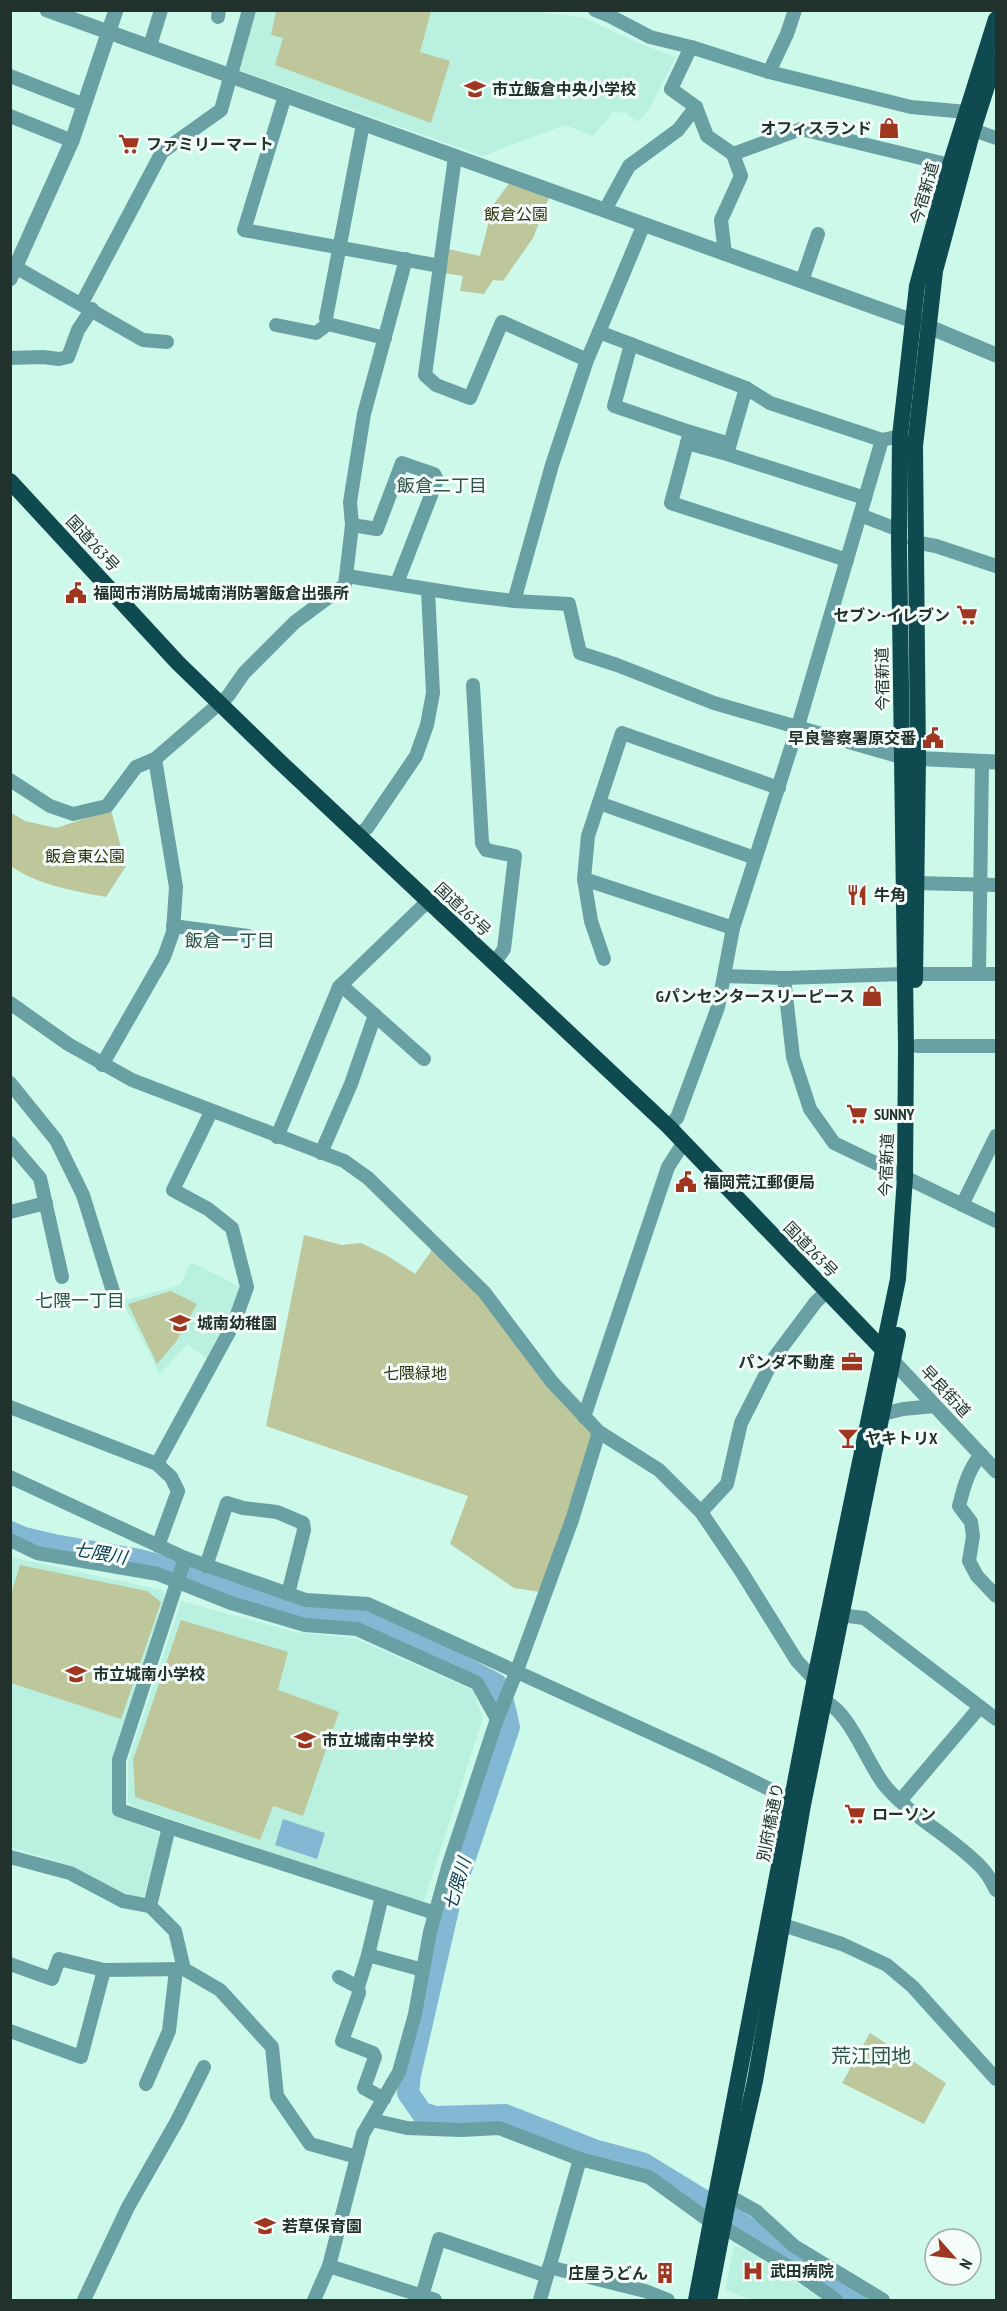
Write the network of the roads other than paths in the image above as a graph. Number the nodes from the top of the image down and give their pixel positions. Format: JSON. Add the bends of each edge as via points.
{"nodes":[{"id":1,"x":47,"y":10,"type":"edge"},
{"id":2,"x":107,"y":10,"type":"edge"},
{"id":3,"x":116,"y":10,"type":"edge"},
{"id":4,"x":161,"y":10,"type":"edge"},
{"id":5,"x":249,"y":10,"type":"edge"},
{"id":6,"x":595,"y":10,"type":"edge"},
{"id":7,"x":795,"y":10,"type":"edge"},
{"id":8,"x":611,"y":13,"type":"edge"},
{"id":9,"x":996,"y":18,"type":"edge"},
{"id":10,"x":105,"y":31,"type":"junction"},
{"id":11,"x":150,"y":46,"type":"junction"},
{"id":12,"x":691,"y":47,"type":"junction"},
{"id":13,"x":996,"y":58,"type":"edge"},
{"id":14,"x":769,"y":72,"type":"junction"},
{"id":15,"x":10,"y":76,"type":"edge"},
{"id":16,"x":231,"y":76,"type":"junction"},
{"id":17,"x":285,"y":96,"type":"junction"},
{"id":18,"x":77,"y":102,"type":"junction"},
{"id":19,"x":696,"y":107,"type":"junction"},
{"id":20,"x":967,"y":112,"type":"junction"},
{"id":21,"x":10,"y":116,"type":"edge"},
{"id":22,"x":363,"y":124,"type":"junction"},
{"id":23,"x":973,"y":130,"type":"junction"},
{"id":24,"x":65,"y":138,"type":"junction"},
{"id":25,"x":996,"y":138,"type":"edge"},
{"id":26,"x":733,"y":154,"type":"junction"},
{"id":27,"x":455,"y":157,"type":"junction"},
{"id":28,"x":951,"y":165,"type":"junction"},
{"id":29,"x":605,"y":210,"type":"junction"},
{"id":30,"x":644,"y":224,"type":"junction"},
{"id":31,"x":818,"y":234,"type":"dead end"},
{"id":32,"x":341,"y":247,"type":"junction"},
{"id":33,"x":725,"y":254,"type":"junction"},
{"id":34,"x":406,"y":259,"type":"junction"},
{"id":35,"x":440,"y":266,"type":"junction"},
{"id":36,"x":12,"y":268,"type":"edge"},
{"id":37,"x":802,"y":281,"type":"junction"},
{"id":38,"x":87,"y":306,"type":"junction"},
{"id":39,"x":919,"y":323,"type":"junction"},
{"id":40,"x":328,"y":324,"type":"junction"},
{"id":41,"x":276,"y":325,"type":"dead end"},
{"id":42,"x":599,"y":332,"type":"junction"},
{"id":43,"x":385,"y":338,"type":"junction"},
{"id":44,"x":168,"y":342,"type":"dead end"},
{"id":45,"x":631,"y":344,"type":"junction"},
{"id":46,"x":996,"y":355,"type":"edge"},
{"id":47,"x":10,"y":358,"type":"edge"},
{"id":48,"x":587,"y":360,"type":"junction"},
{"id":49,"x":746,"y":388,"type":"junction"},
{"id":50,"x":900,"y":436,"type":"junction"},
{"id":51,"x":689,"y":437,"type":"junction"},
{"id":52,"x":882,"y":440,"type":"junction"},
{"id":53,"x":729,"y":449,"type":"junction"},
{"id":54,"x":10,"y":480,"type":"edge"},
{"id":55,"x":865,"y":498,"type":"junction"},
{"id":56,"x":860,"y":515,"type":"junction"},
{"id":57,"x":352,"y":525,"type":"junction"},
{"id":58,"x":899,"y":530,"type":"junction"},
{"id":59,"x":914,"y":542,"type":"junction"},
{"id":60,"x":847,"y":560,"type":"junction"},
{"id":61,"x":996,"y":566,"type":"edge"},
{"id":62,"x":347,"y":576,"type":"junction"},
{"id":63,"x":397,"y":583,"type":"junction"},
{"id":64,"x":428,"y":590,"type":"junction"},
{"id":65,"x":514,"y":601,"type":"junction"},
{"id":66,"x":473,"y":685,"type":"dead end"},
{"id":67,"x":219,"y":703,"type":"junction"},
{"id":68,"x":798,"y":726,"type":"junction"},
{"id":69,"x":909,"y":758,"type":"junction"},
{"id":70,"x":155,"y":759,"type":"junction"},
{"id":71,"x":989,"y":761,"type":"edge"},
{"id":72,"x":10,"y":780,"type":"edge"},
{"id":73,"x":779,"y":788,"type":"junction"},
{"id":74,"x":599,"y":803,"type":"junction"},
{"id":75,"x":358,"y":835,"type":"junction"},
{"id":76,"x":755,"y":858,"type":"junction"},
{"id":77,"x":584,"y":879,"type":"junction"},
{"id":78,"x":916,"y":883,"type":"junction"},
{"id":79,"x":979,"y":884,"type":"junction"},
{"id":80,"x":996,"y":885,"type":"edge"},
{"id":81,"x":428,"y":901,"type":"junction"},
{"id":82,"x":173,"y":926,"type":"junction"},
{"id":83,"x":733,"y":928,"type":"junction"},
{"id":84,"x":248,"y":936,"type":"dead end"},
{"id":85,"x":604,"y":958,"type":"dead end"},
{"id":86,"x":495,"y":962,"type":"junction"},
{"id":87,"x":910,"y":974,"type":"junction"},
{"id":88,"x":979,"y":974,"type":"junction"},
{"id":89,"x":996,"y":974,"type":"edge"},
{"id":90,"x":724,"y":976,"type":"junction"},
{"id":91,"x":784,"y":978,"type":"junction"},
{"id":92,"x":341,"y":985,"type":"junction"},
{"id":93,"x":10,"y":1003,"type":"edge"},
{"id":94,"x":375,"y":1015,"type":"junction"},
{"id":95,"x":917,"y":1046,"type":"junction"},
{"id":96,"x":996,"y":1046,"type":"edge"},
{"id":97,"x":424,"y":1059,"type":"dead end"},
{"id":98,"x":102,"y":1065,"type":"junction"},
{"id":99,"x":10,"y":1083,"type":"edge"},
{"id":100,"x":211,"y":1112,"type":"junction"},
{"id":101,"x":668,"y":1126,"type":"junction"},
{"id":102,"x":996,"y":1136,"type":"edge"},
{"id":103,"x":277,"y":1137,"type":"junction"},
{"id":104,"x":684,"y":1142,"type":"junction"},
{"id":105,"x":10,"y":1143,"type":"edge"},
{"id":106,"x":321,"y":1153,"type":"junction"},
{"id":107,"x":909,"y":1180,"type":"junction"},
{"id":108,"x":46,"y":1203,"type":"junction"},
{"id":109,"x":962,"y":1205,"type":"junction"},
{"id":110,"x":10,"y":1212,"type":"edge"},
{"id":111,"x":996,"y":1221,"type":"edge"},
{"id":112,"x":62,"y":1277,"type":"dead end"},
{"id":113,"x":827,"y":1291,"type":"junction"},
{"id":114,"x":115,"y":1298,"type":"dead end"},
{"id":115,"x":889,"y":1356,"type":"junction"},
{"id":116,"x":935,"y":1406,"type":"junction"},
{"id":117,"x":10,"y":1407,"type":"edge"},
{"id":118,"x":883,"y":1414,"type":"junction"},
{"id":119,"x":584,"y":1417,"type":"junction"},
{"id":120,"x":598,"y":1432,"type":"junction"},
{"id":121,"x":981,"y":1454,"type":"junction"},
{"id":122,"x":157,"y":1464,"type":"junction"},
{"id":123,"x":996,"y":1471,"type":"edge"},
{"id":124,"x":10,"y":1477,"type":"edge"},
{"id":125,"x":701,"y":1512,"type":"junction"},
{"id":126,"x":10,"y":1540,"type":"edge"},
{"id":127,"x":158,"y":1546,"type":"junction"},
{"id":128,"x":185,"y":1558,"type":"junction"},
{"id":129,"x":206,"y":1566,"type":"junction"},
{"id":130,"x":177,"y":1583,"type":"junction"},
{"id":131,"x":288,"y":1594,"type":"junction"},
{"id":132,"x":996,"y":1596,"type":"edge"},
{"id":133,"x":834,"y":1615,"type":"junction"},
{"id":134,"x":516,"y":1672,"type":"junction"},
{"id":135,"x":822,"y":1679,"type":"junction"},
{"id":136,"x":819,"y":1699,"type":"junction"},
{"id":137,"x":980,"y":1707,"type":"junction"},
{"id":138,"x":499,"y":1713,"type":"junction"},
{"id":139,"x":996,"y":1719,"type":"edge"},
{"id":140,"x":900,"y":1801,"type":"junction"},
{"id":141,"x":798,"y":1803,"type":"junction"},
{"id":142,"x":169,"y":1827,"type":"junction"},
{"id":143,"x":10,"y":1857,"type":"edge"},
{"id":144,"x":996,"y":1890,"type":"edge"},
{"id":145,"x":382,"y":1896,"type":"junction"},
{"id":146,"x":150,"y":1906,"type":"junction"},
{"id":147,"x":435,"y":1913,"type":"junction"},
{"id":148,"x":783,"y":1925,"type":"junction"},
{"id":149,"x":368,"y":1955,"type":"junction"},
{"id":150,"x":10,"y":1964,"type":"edge"},
{"id":151,"x":180,"y":1969,"type":"junction"},
{"id":152,"x":104,"y":1970,"type":"junction"},
{"id":153,"x":423,"y":1970,"type":"junction"},
{"id":154,"x":339,"y":1977,"type":"dead end"},
{"id":155,"x":358,"y":1987,"type":"junction"},
{"id":156,"x":10,"y":2031,"type":"edge"},
{"id":157,"x":204,"y":2067,"type":"dead end"},
{"id":158,"x":996,"y":2079,"type":"edge"},
{"id":159,"x":146,"y":2084,"type":"dead end"},
{"id":160,"x":384,"y":2099,"type":"junction"},
{"id":161,"x":372,"y":2120,"type":"junction"},
{"id":162,"x":357,"y":2157,"type":"junction"},
{"id":163,"x":580,"y":2159,"type":"junction"},
{"id":164,"x":723,"y":2195,"type":"junction"},
{"id":165,"x":717,"y":2223,"type":"junction"},
{"id":166,"x":329,"y":2266,"type":"junction"},
{"id":167,"x":548,"y":2272,"type":"junction"},
{"id":168,"x":429,"y":2298,"type":"edge"},
{"id":169,"x":84,"y":2301,"type":"edge"},
{"id":170,"x":314,"y":2301,"type":"edge"},
{"id":171,"x":540,"y":2301,"type":"edge"},
{"id":172,"x":668,"y":2301,"type":"edge"},
{"id":173,"x":696,"y":2301,"type":"edge"},
{"id":174,"x":709,"y":2301,"type":"edge"},
{"id":175,"x":836,"y":2301,"type":"edge"},
{"id":176,"x":883,"y":2301,"type":"edge"}],
"edges":[{"from":1,"to":10,"type":"street"},
{"from":2,"to":10,"type":"street"},
{"from":3,"to":10,"type":"street"},
{"from":4,"to":11,"type":"street"},
{"from":5,"to":16,"type":"street"},
{"from":6,"to":8,"type":"street"},
{"from":7,"to":14,"type":"street"},
{"from":8,"to":12,"type":"street","via":[[650,37]]},
{"from":9,"to":20,"type":"highway","name":"今宿新道"},
{"from":10,"to":11,"type":"street"},
{"from":10,"to":18,"type":"street"},
{"from":10,"to":36,"type":"street","via":[[72,141]]},
{"from":11,"to":16,"type":"street"},
{"from":12,"to":14,"type":"street"},
{"from":12,"to":19,"type":"street","via":[[671,88]]},
{"from":13,"to":23,"type":"highway","name":"今宿新道"},
{"from":14,"to":20,"type":"street","via":[[910,107]]},
{"from":15,"to":18,"type":"street"},
{"from":16,"to":17,"type":"street"},
{"from":16,"to":38,"type":"street","via":[[221,110],[162,152]]},
{"from":17,"to":22,"type":"street"},
{"from":17,"to":32,"type":"street","via":[[244,230]]},
{"from":18,"to":24,"type":"street"},
{"from":19,"to":26,"type":"street","via":[[707,136]]},
{"from":19,"to":29,"type":"street","via":[[678,130],[629,166]]},
{"from":20,"to":28,"type":"highway","name":"今宿新道"},
{"from":21,"to":24,"type":"street"},
{"from":22,"to":27,"type":"street"},
{"from":22,"to":32,"type":"street"},
{"from":23,"to":25,"type":"street"},
{"from":23,"to":39,"type":"highway","name":"今宿新道"},
{"from":24,"to":36,"type":"street"},
{"from":26,"to":28,"type":"street","via":[[801,129]]},
{"from":26,"to":33,"type":"street","via":[[741,176],[721,220]]},
{"from":27,"to":29,"type":"street"},
{"from":27,"to":35,"type":"street"},
{"from":28,"to":39,"type":"highway","name":"今宿新道","via":[[917,286]]},
{"from":29,"to":30,"type":"street"},
{"from":30,"to":33,"type":"street"},
{"from":30,"to":42,"type":"street"},
{"from":31,"to":37,"type":"street"},
{"from":32,"to":34,"type":"street"},
{"from":32,"to":40,"type":"street"},
{"from":33,"to":37,"type":"street"},
{"from":34,"to":35,"type":"street"},
{"from":34,"to":43,"type":"street"},
{"from":35,"to":48,"type":"street","via":[[425,375],[436,385],[470,398],[502,322]]},
{"from":36,"to":38,"type":"street"},
{"from":37,"to":39,"type":"street"},
{"from":38,"to":44,"type":"street","via":[[143,340]]},
{"from":38,"to":47,"type":"street","via":[[68,357]]},
{"from":39,"to":46,"type":"street"},
{"from":39,"to":50,"type":"highway","name":"今宿新道"},
{"from":39,"to":59,"type":"highway","name":"今宿新道"},
{"from":40,"to":41,"type":"street","via":[[316,333]]},
{"from":40,"to":43,"type":"street"},
{"from":42,"to":45,"type":"street"},
{"from":42,"to":48,"type":"street"},
{"from":43,"to":57,"type":"street","via":[[364,414],[350,502]]},
{"from":45,"to":49,"type":"street"},
{"from":45,"to":51,"type":"street","via":[[614,406]]},
{"from":48,"to":65,"type":"street","via":[[552,465]]},
{"from":49,"to":52,"type":"street","via":[[770,402]]},
{"from":49,"to":53,"type":"street"},
{"from":50,"to":52,"type":"street"},
{"from":50,"to":58,"type":"highway","name":"今宿新道"},
{"from":51,"to":53,"type":"street"},
{"from":51,"to":60,"type":"street","via":[[671,502]]},
{"from":52,"to":55,"type":"street"},
{"from":53,"to":55,"type":"street"},
{"from":54,"to":67,"type":"highway","name":"国道263号"},
{"from":55,"to":56,"type":"street"},
{"from":56,"to":58,"type":"street"},
{"from":56,"to":60,"type":"street"},
{"from":57,"to":62,"type":"street"},
{"from":57,"to":63,"type":"street","via":[[377,529],[402,463],[434,474],[437,480]]},
{"from":58,"to":69,"type":"highway","name":"今宿新道"},
{"from":59,"to":61,"type":"street"},
{"from":59,"to":69,"type":"highway","name":"今宿新道"},
{"from":60,"to":68,"type":"street"},
{"from":62,"to":63,"type":"street"},
{"from":62,"to":67,"type":"street","via":[[345,585],[295,622]]},
{"from":63,"to":64,"type":"street"},
{"from":64,"to":65,"type":"street"},
{"from":64,"to":75,"type":"street","via":[[433,693],[427,725],[416,756],[367,828]]},
{"from":65,"to":68,"type":"street","via":[[569,604],[580,653],[714,703]]},
{"from":66,"to":86,"type":"street","via":[[483,843],[486,850],[515,856],[504,949]]},
{"from":67,"to":70,"type":"street"},
{"from":67,"to":75,"type":"highway","name":"国道263号"},
{"from":68,"to":69,"type":"street"},
{"from":68,"to":73,"type":"street"},
{"from":69,"to":71,"type":"street"},
{"from":69,"to":78,"type":"highway","name":"今宿新道"},
{"from":69,"to":87,"type":"highway","name":"今宿新道"},
{"from":70,"to":72,"type":"street","via":[[136,767],[107,806],[73,814],[50,806]]},
{"from":70,"to":82,"type":"street","via":[[176,887]]},
{"from":71,"to":79,"type":"street"},
{"from":73,"to":74,"type":"street","via":[[622,733]]},
{"from":73,"to":76,"type":"street"},
{"from":74,"to":76,"type":"street"},
{"from":74,"to":77,"type":"street","via":[[588,836]]},
{"from":75,"to":81,"type":"highway","name":"国道263号"},
{"from":76,"to":83,"type":"street"},
{"from":77,"to":83,"type":"street"},
{"from":77,"to":85,"type":"street","via":[[591,921]]},
{"from":78,"to":79,"type":"street"},
{"from":78,"to":87,"type":"highway","name":"今宿新道"},
{"from":79,"to":80,"type":"street"},
{"from":79,"to":88,"type":"street"},
{"from":81,"to":86,"type":"highway","name":"国道263号"},
{"from":81,"to":92,"type":"street"},
{"from":82,"to":84,"type":"street"},
{"from":82,"to":98,"type":"street","via":[[164,957]]},
{"from":83,"to":90,"type":"street"},
{"from":86,"to":101,"type":"highway","name":"国道263号"},
{"from":87,"to":88,"type":"street"},
{"from":87,"to":91,"type":"street"},
{"from":87,"to":95,"type":"highway","name":"今宿新道"},
{"from":87,"to":107,"type":"highway","name":"今宿新道","via":[[906,1046]]},
{"from":88,"to":89,"type":"street"},
{"from":90,"to":91,"type":"street"},
{"from":90,"to":101,"type":"street","via":[[718,1008],[691,1081],[677,1118]]},
{"from":91,"to":107,"type":"street","via":[[793,1057],[810,1109],[834,1143]]},
{"from":92,"to":94,"type":"street"},
{"from":92,"to":103,"type":"street"},
{"from":93,"to":98,"type":"street"},
{"from":94,"to":97,"type":"street"},
{"from":94,"to":106,"type":"street"},
{"from":95,"to":96,"type":"street"},
{"from":95,"to":107,"type":"highway","name":"今宿新道"},
{"from":98,"to":100,"type":"street"},
{"from":99,"to":114,"type":"street","via":[[57,1140],[83,1195]]},
{"from":100,"to":103,"type":"street"},
{"from":100,"to":122,"type":"street","via":[[173,1190],[232,1228],[247,1287],[234,1323]]},
{"from":101,"to":104,"type":"highway","name":"国道263号"},
{"from":102,"to":109,"type":"street"},
{"from":103,"to":106,"type":"street"},
{"from":104,"to":113,"type":"highway","name":"国道263号"},
{"from":104,"to":119,"type":"street","via":[[668,1167]]},
{"from":105,"to":108,"type":"street","via":[[40,1178]]},
{"from":106,"to":119,"type":"street","via":[[344,1161],[368,1178],[484,1292],[552,1382]]},
{"from":107,"to":109,"type":"street"},
{"from":107,"to":115,"type":"highway","name":"今宿新道","via":[[907,1273]]},
{"from":108,"to":110,"type":"street"},
{"from":108,"to":112,"type":"street"},
{"from":109,"to":111,"type":"street"},
{"from":113,"to":115,"type":"highway","name":"国道263号"},
{"from":113,"to":125,"type":"street","via":[[774,1358],[741,1423],[727,1484]]},
{"from":115,"to":116,"type":"street","name":"早良街道"},
{"from":115,"to":118,"type":"highway","name":"別府橋通り"},
{"from":115,"to":133,"type":"highway","name":"別府橋通り"},
{"from":116,"to":118,"type":"street"},
{"from":116,"to":121,"type":"street","name":"早良街道"},
{"from":117,"to":122,"type":"street"},
{"from":118,"to":133,"type":"highway","name":"別府橋通り"},
{"from":119,"to":120,"type":"street"},
{"from":120,"to":125,"type":"street","via":[[659,1470]]},
{"from":120,"to":134,"type":"street","via":[[572,1520]]},
{"from":121,"to":123,"type":"street","name":"早良街道"},
{"from":121,"to":132,"type":"street","via":[[968,1474],[959,1506],[971,1522],[969,1561]]},
{"from":122,"to":127,"type":"street","via":[[171,1477],[178,1491]]},
{"from":124,"to":127,"type":"street"},
{"from":125,"to":135,"type":"street","via":[[797,1661],[811,1676]]},
{"from":126,"to":130,"type":"street","via":[[37,1552],[158,1574]]},
{"from":127,"to":128,"type":"street"},
{"from":128,"to":129,"type":"street"},
{"from":128,"to":130,"type":"street"},
{"from":129,"to":131,"type":"street"},
{"from":129,"to":131,"type":"street","via":[[227,1503],[277,1512],[303,1523],[304,1530]]},
{"from":130,"to":138,"type":"street","via":[[305,1625],[357,1629],[477,1683]]},
{"from":130,"to":142,"type":"street","via":[[119,1760],[118,1810]]},
{"from":131,"to":134,"type":"street","via":[[306,1600],[368,1604]]},
{"from":133,"to":135,"type":"highway","name":"別府橋通り"},
{"from":133,"to":137,"type":"street","via":[[864,1618]]},
{"from":134,"to":138,"type":"street"},
{"from":134,"to":141,"type":"street"},
{"from":135,"to":136,"type":"highway","name":"別府橋通り"},
{"from":136,"to":140,"type":"street","via":[[841,1714],[884,1785]]},
{"from":136,"to":141,"type":"highway","name":"別府橋通り"},
{"from":137,"to":139,"type":"street"},
{"from":137,"to":140,"type":"street"},
{"from":138,"to":147,"type":"street"},
{"from":140,"to":144,"type":"street","via":[[981,1868]]},
{"from":141,"to":148,"type":"highway","name":"別府橋通り"},
{"from":141,"to":164,"type":"highway","name":"別府橋通り"},
{"from":142,"to":145,"type":"street"},
{"from":142,"to":146,"type":"street"},
{"from":143,"to":146,"type":"street","via":[[70,1873],[123,1901]]},
{"from":145,"to":147,"type":"street"},
{"from":145,"to":149,"type":"street"},
{"from":146,"to":151,"type":"street","via":[[175,1931]]},
{"from":147,"to":153,"type":"street"},
{"from":148,"to":158,"type":"street","via":[[842,1944],[887,1965],[913,1987]]},
{"from":148,"to":164,"type":"highway","name":"別府橋通り","via":[[754,2081]]},
{"from":149,"to":153,"type":"street"},
{"from":149,"to":155,"type":"street"},
{"from":150,"to":152,"type":"street","via":[[52,1978],[59,1959]]},
{"from":151,"to":152,"type":"street"},
{"from":151,"to":159,"type":"street","via":[[168,2031]]},
{"from":151,"to":162,"type":"street","via":[[220,1990],[272,2047],[277,2096],[310,2144]]},
{"from":152,"to":156,"type":"street","via":[[81,2057]]},
{"from":153,"to":160,"type":"street","via":[[399,2072]]},
{"from":154,"to":155,"type":"street"},
{"from":155,"to":160,"type":"street","via":[[342,2041],[373,2053],[375,2058],[364,2088]]},
{"from":157,"to":169,"type":"street","via":[[128,2207]]},
{"from":160,"to":161,"type":"street"},
{"from":161,"to":162,"type":"street","via":[[363,2134]]},
{"from":161,"to":163,"type":"street","via":[[407,2127],[499,2128]]},
{"from":162,"to":166,"type":"street"},
{"from":163,"to":165,"type":"street","via":[[649,2177]]},
{"from":163,"to":167,"type":"street"},
{"from":164,"to":165,"type":"highway","name":"別府橋通り"},
{"from":164,"to":176,"type":"street","via":[[756,2211],[794,2246]]},
{"from":165,"to":173,"type":"highway","name":"別府橋通り"},
{"from":165,"to":174,"type":"highway","name":"別府橋通り"},
{"from":165,"to":175,"type":"street"},
{"from":166,"to":168,"type":"street"},
{"from":166,"to":170,"type":"street"},
{"from":167,"to":168,"type":"street","via":[[439,2239]]},
{"from":167,"to":171,"type":"street"},
{"from":167,"to":172,"type":"street","via":[[645,2291]]}]}
